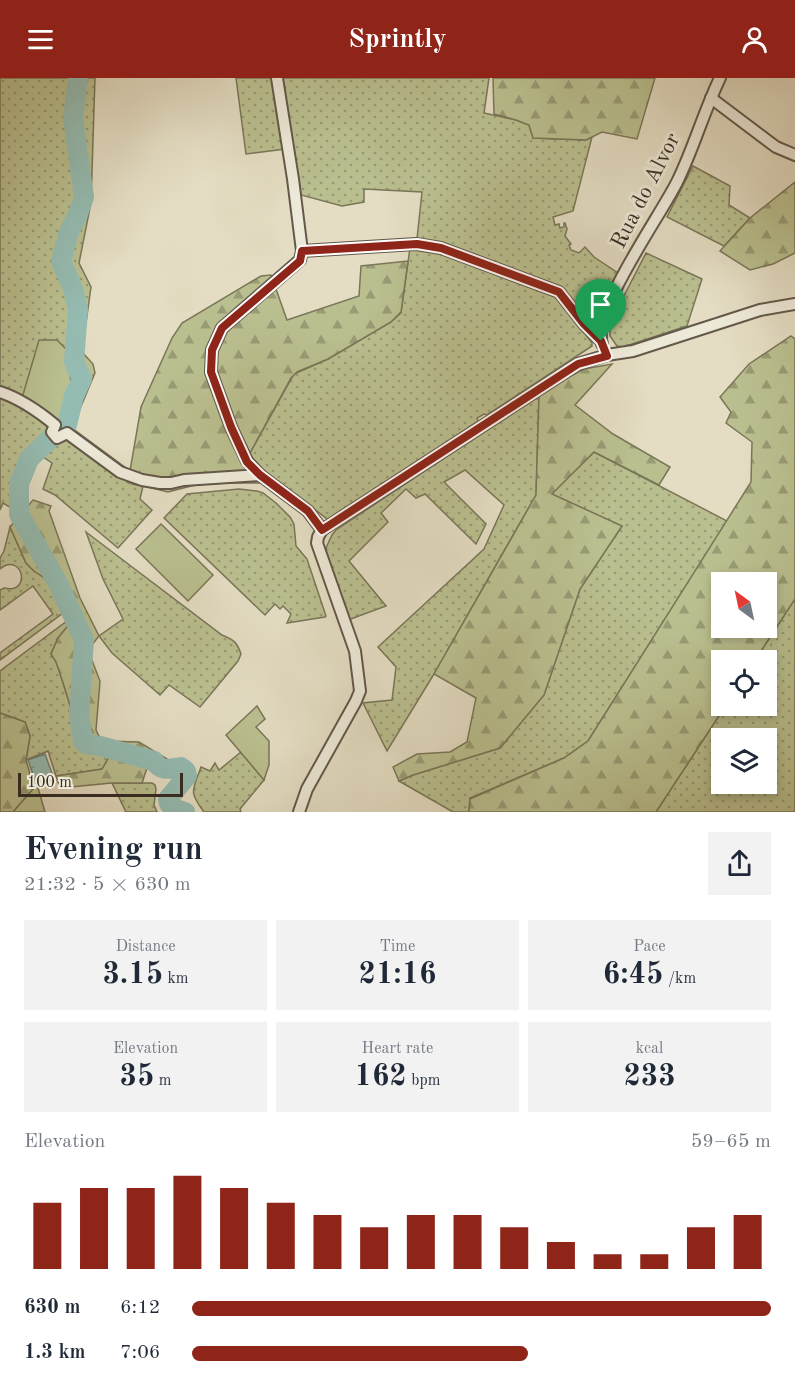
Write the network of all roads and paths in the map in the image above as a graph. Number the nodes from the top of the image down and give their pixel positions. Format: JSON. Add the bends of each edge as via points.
{"nodes":[{"id":1,"x":277,"y":78,"type":"edge"},
{"id":2,"x":720,"y":78,"type":"edge"},
{"id":3,"x":711,"y":98,"type":"junction"},
{"id":4,"x":794,"y":152,"type":"edge"},
{"id":5,"x":302,"y":251,"type":"junction"},
{"id":6,"x":795,"y":304,"type":"edge"},
{"id":7,"x":601,"y":341,"type":"junction"},
{"id":8,"x":607,"y":356,"type":"junction"},
{"id":9,"x":0,"y":392,"type":"edge"},
{"id":10,"x":260,"y":475,"type":"junction"},
{"id":11,"x":322,"y":530,"type":"junction"},
{"id":12,"x":299,"y":812,"type":"edge"}],
"edges":[{"from":1,"to":5,"type":"street"},
{"from":2,"to":3,"type":"street","name":"Rua do Alvor"},
{"from":3,"to":4,"type":"street","via":[[776,147]]},
{"from":3,"to":7,"type":"street","name":"Rua do Alvor","via":[[672,192],[615,289],[603,322]]},
{"from":5,"to":7,"type":"street","via":[[417,244],[441,248],[559,292]]},
{"from":5,"to":10,"type":"street","via":[[300,261],[222,328],[212,350],[211,372],[222,406],[247,462]]},
{"from":6,"to":8,"type":"street","via":[[760,310]]},
{"from":7,"to":8,"type":"street"},
{"from":8,"to":11,"type":"street","via":[[578,364]]},
{"from":9,"to":10,"type":"street","via":[[38,412],[55,426],[55,435],[67,434],[120,472],[142,480],[171,483]]},
{"from":10,"to":11,"type":"street","via":[[308,511]]},
{"from":11,"to":12,"type":"street","via":[[317,543],[355,651],[360,692],[307,789]]}]}
